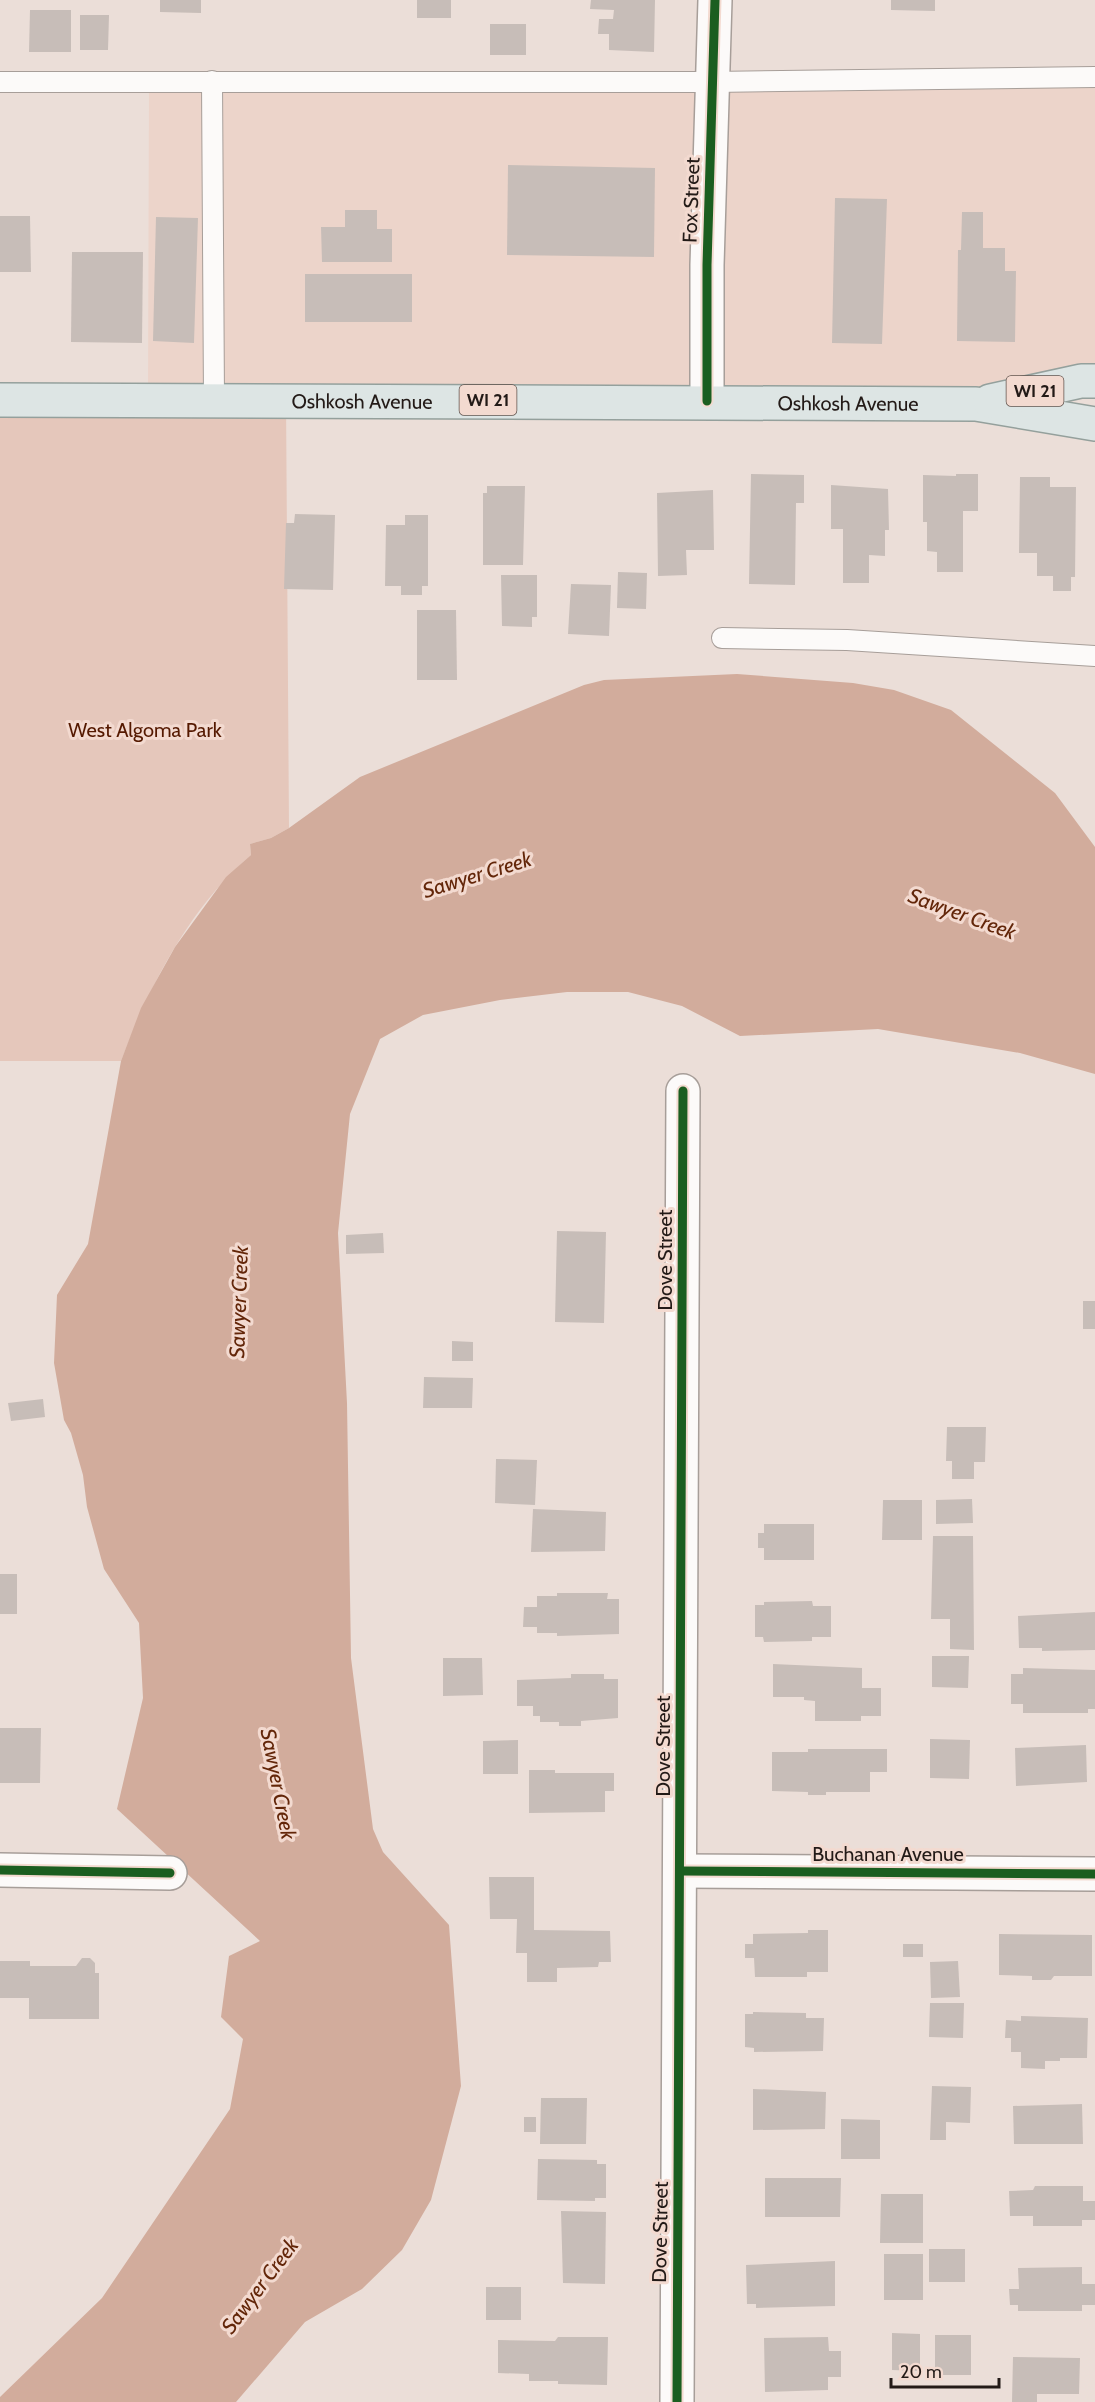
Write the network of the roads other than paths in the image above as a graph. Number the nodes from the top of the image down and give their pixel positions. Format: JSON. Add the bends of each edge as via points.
{"nodes":[{"id":1,"x":715,"y":0,"type":"edge"},
{"id":2,"x":1095,"y":76,"type":"edge"},
{"id":3,"x":212,"y":81,"type":"junction"},
{"id":4,"x":0,"y":82,"type":"edge"},
{"id":5,"x":713,"y":82,"type":"junction"},
{"id":6,"x":1095,"y":381,"type":"edge"},
{"id":7,"x":214,"y":399,"type":"junction"},
{"id":8,"x":0,"y":400,"type":"edge"},
{"id":9,"x":707,"y":401,"type":"junction"},
{"id":10,"x":976,"y":404,"type":"junction"},
{"id":11,"x":1095,"y":424,"type":"edge"},
{"id":12,"x":722,"y":638,"type":"dead end"},
{"id":13,"x":1095,"y":656,"type":"edge"},
{"id":14,"x":683,"y":1091,"type":"dead end"},
{"id":15,"x":0,"y":1870,"type":"edge"},
{"id":16,"x":681,"y":1871,"type":"junction"},
{"id":17,"x":170,"y":1873,"type":"dead end"},
{"id":18,"x":1095,"y":1874,"type":"edge"},
{"id":19,"x":677,"y":2402,"type":"edge"}],
"edges":[{"from":1,"to":5,"type":"street","name":"Fox Street"},
{"from":2,"to":5,"type":"lane"},
{"from":3,"to":4,"type":"lane"},
{"from":3,"to":5,"type":"lane"},
{"from":3,"to":7,"type":"lane"},
{"from":5,"to":9,"type":"street","name":"Fox Street"},
{"from":6,"to":10,"type":"main road","name":"Oshkosh Avenue","number":"WI 21"},
{"from":7,"to":8,"type":"main road","name":"Oshkosh Avenue","number":"WI 21"},
{"from":7,"to":9,"type":"main road","name":"Oshkosh Avenue","number":"WI 21"},
{"from":9,"to":10,"type":"main road","name":"Oshkosh Avenue","number":"WI 21"},
{"from":10,"to":11,"type":"main road","name":"Oshkosh Avenue","number":"WI 21"},
{"from":12,"to":13,"type":"lane","via":[[847,640]]},
{"from":14,"to":16,"type":"street","name":"Dove Street"},
{"from":15,"to":17,"type":"street"},
{"from":16,"to":18,"type":"street","name":"Buchanan Avenue"},
{"from":16,"to":19,"type":"street","name":"Dove Street"}]}
